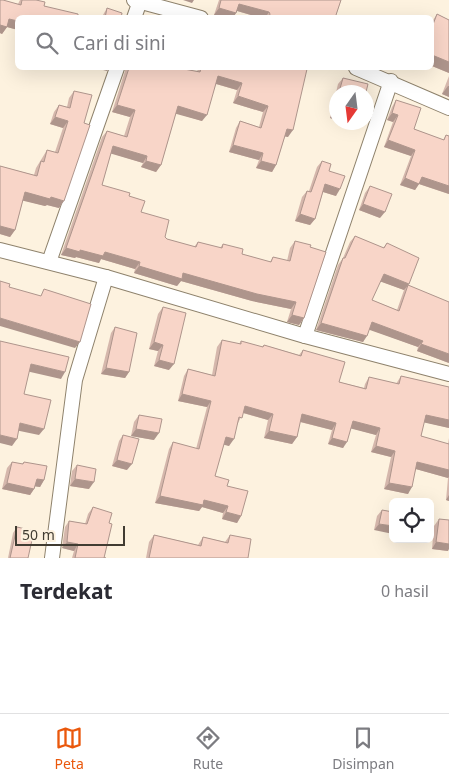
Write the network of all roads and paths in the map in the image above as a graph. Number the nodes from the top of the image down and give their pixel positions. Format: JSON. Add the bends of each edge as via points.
{"nodes":[{"id":1,"x":137,"y":1,"type":"edge"},
{"id":2,"x":135,"y":15,"type":"edge"},
{"id":3,"x":190,"y":15,"type":"edge"},
{"id":4,"x":116,"y":70,"type":"edge"},
{"id":5,"x":361,"y":70,"type":"edge"},
{"id":6,"x":391,"y":82,"type":"junction"},
{"id":7,"x":449,"y":108,"type":"edge"},
{"id":8,"x":0,"y":250,"type":"edge"},
{"id":9,"x":49,"y":262,"type":"junction"},
{"id":10,"x":106,"y":277,"type":"junction"},
{"id":11,"x":305,"y":336,"type":"junction"},
{"id":12,"x":449,"y":374,"type":"edge"},
{"id":13,"x":52,"y":558,"type":"edge"}],
"edges":[{"from":1,"to":2,"type":"street"},
{"from":1,"to":3,"type":"street"},
{"from":4,"to":9,"type":"street"},
{"from":5,"to":6,"type":"street"},
{"from":6,"to":7,"type":"street"},
{"from":6,"to":11,"type":"street"},
{"from":8,"to":9,"type":"street"},
{"from":9,"to":10,"type":"street"},
{"from":10,"to":11,"type":"street"},
{"from":10,"to":13,"type":"street","via":[[75,380]]},
{"from":11,"to":12,"type":"street"}]}
